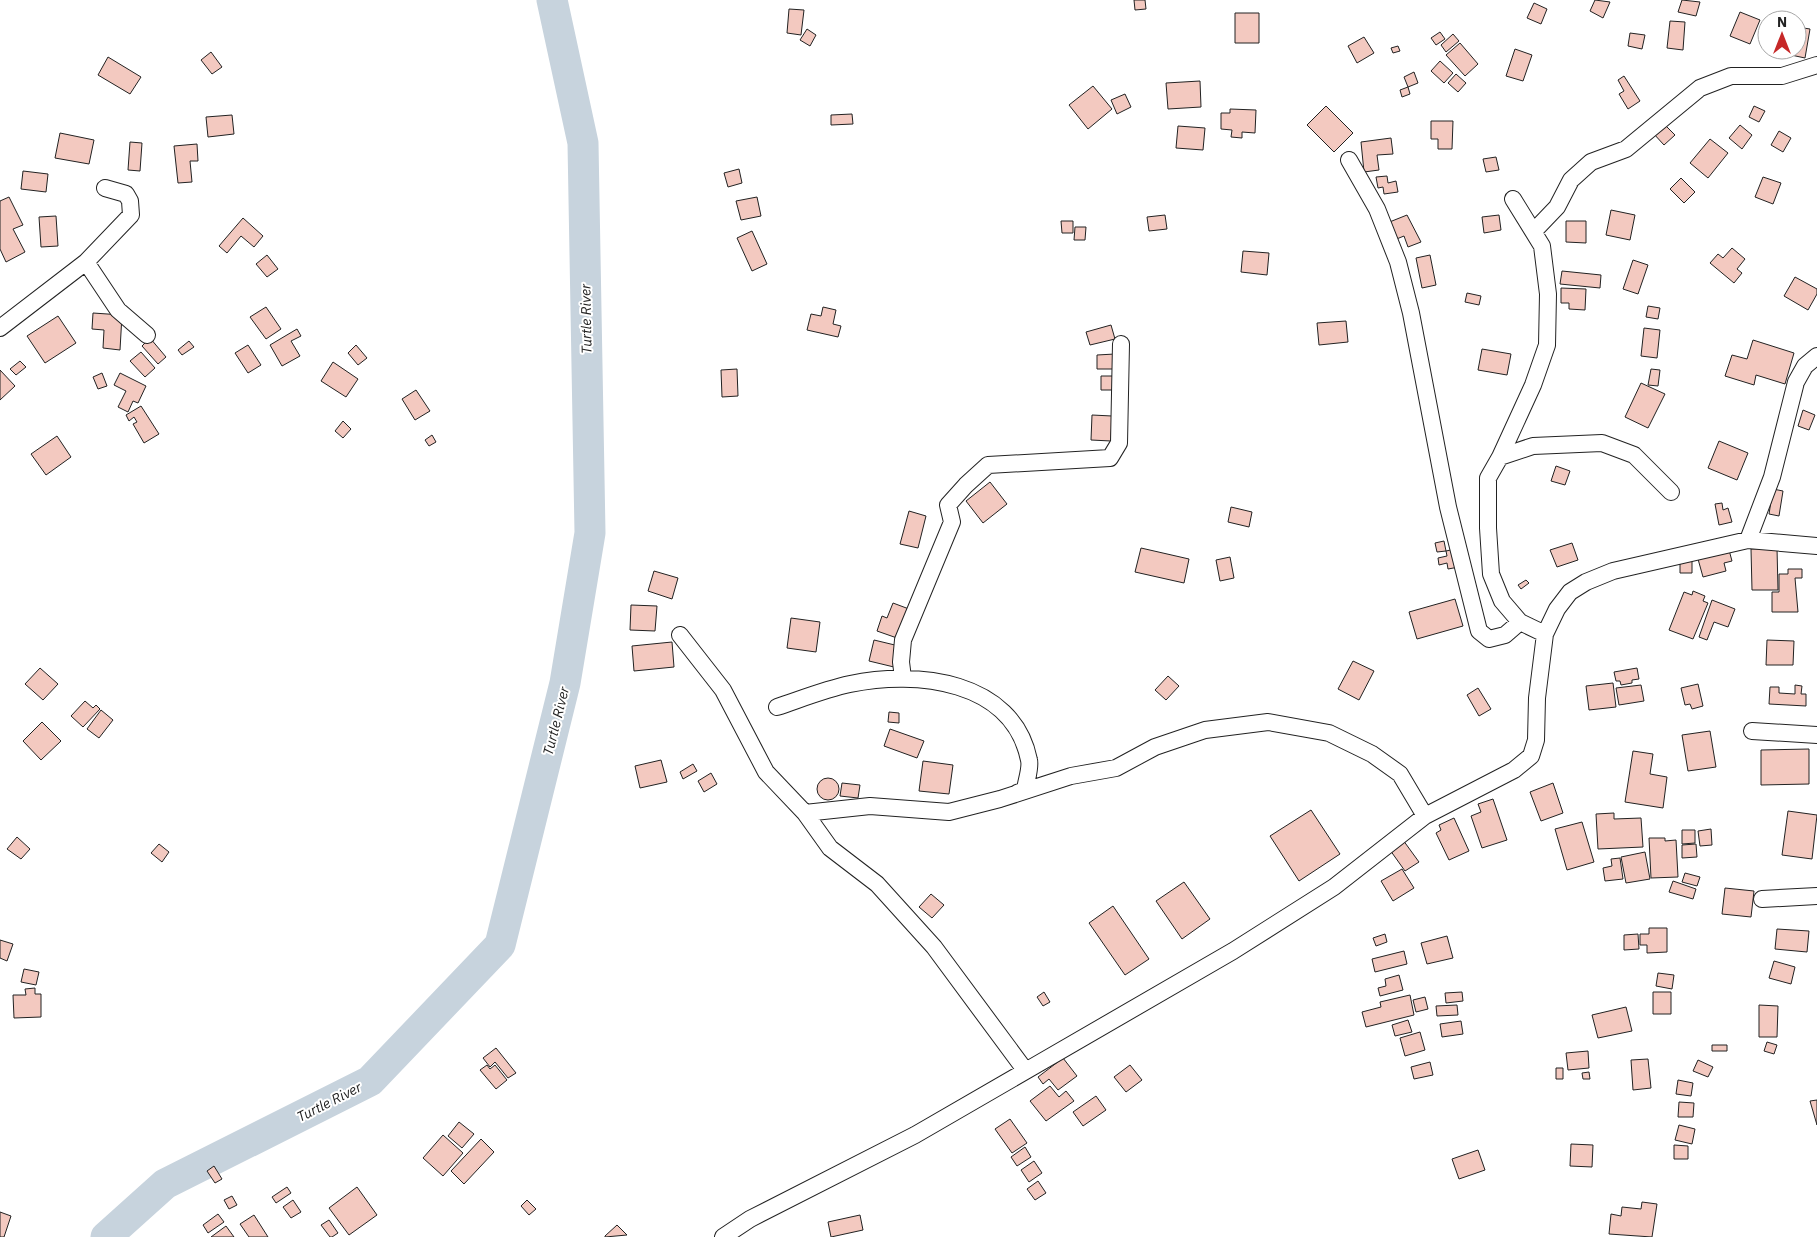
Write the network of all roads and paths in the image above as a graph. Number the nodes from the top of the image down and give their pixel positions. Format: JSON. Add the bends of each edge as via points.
{"nodes":[{"id":1,"x":1817,"y":65,"type":"edge"},
{"id":2,"x":1349,"y":160,"type":"dead end"},
{"id":3,"x":106,"y":188,"type":"dead end"},
{"id":4,"x":1513,"y":198,"type":"dead end"},
{"id":5,"x":1534,"y":232,"type":"junction"},
{"id":6,"x":86,"y":262,"type":"junction"},
{"id":7,"x":0,"y":328,"type":"edge"},
{"id":8,"x":147,"y":335,"type":"dead end"},
{"id":9,"x":1121,"y":344,"type":"dead end"},
{"id":10,"x":1817,"y":356,"type":"edge"},
{"id":11,"x":1500,"y":457,"type":"junction"},
{"id":12,"x":1671,"y":492,"type":"dead end"},
{"id":13,"x":1748,"y":540,"type":"junction"},
{"id":14,"x":1817,"y":546,"type":"edge"},
{"id":15,"x":1520,"y":622,"type":"junction"},
{"id":16,"x":1545,"y":634,"type":"junction"},
{"id":17,"x":680,"y":635,"type":"dead end"},
{"id":18,"x":904,"y":678,"type":"junction"},
{"id":19,"x":777,"y":707,"type":"dead end"},
{"id":20,"x":1752,"y":731,"type":"dead end"},
{"id":21,"x":1817,"y":735,"type":"edge"},
{"id":22,"x":1000,"y":799,"type":"junction"},
{"id":23,"x":806,"y":813,"type":"junction"},
{"id":24,"x":1425,"y":816,"type":"junction"},
{"id":25,"x":1817,"y":896,"type":"edge"},
{"id":26,"x":1762,"y":899,"type":"dead end"},
{"id":27,"x":1025,"y":1070,"type":"junction"},
{"id":28,"x":723,"y":1237,"type":"edge"}],
"edges":[{"from":1,"to":5,"type":"street","via":[[1782,76],[1731,76],[1700,88],[1626,148],[1591,162],[1571,180],[1556,208]]},
{"from":2,"to":15,"type":"street","via":[[1377,209],[1398,262],[1411,313],[1448,507],[1479,631],[1490,639],[1505,635]]},
{"from":3,"to":6,"type":"street","via":[[126,194],[131,215]]},
{"from":4,"to":5,"type":"street"},
{"from":5,"to":11,"type":"street","via":[[1542,246],[1548,294],[1547,344],[1533,385]]},
{"from":6,"to":7,"type":"street"},
{"from":6,"to":8,"type":"street","via":[[118,310]]},
{"from":9,"to":18,"type":"street","via":[[1119,443],[1110,458],[988,465],[948,505],[952,522],[904,640],[901,662]]},
{"from":10,"to":13,"type":"street","via":[[1805,366],[1796,382],[1772,477]]},
{"from":11,"to":12,"type":"street","via":[[1533,446],[1602,443],[1634,455]]},
{"from":11,"to":15,"type":"street","via":[[1488,478],[1491,574],[1502,601]]},
{"from":13,"to":14,"type":"street"},
{"from":13,"to":16,"type":"street","via":[[1613,571],[1586,582],[1570,592]]},
{"from":15,"to":16,"type":"street"},
{"from":16,"to":24,"type":"street","via":[[1537,698],[1536,740],[1531,756],[1514,770]]},
{"from":17,"to":23,"type":"street","via":[[723,690],[766,772]]},
{"from":18,"to":19,"type":"street","via":[[850,684]]},
{"from":18,"to":22,"type":"street","via":[[957,684],[995,703],[1019,731],[1029,761],[1025,790]]},
{"from":20,"to":21,"type":"street"},
{"from":22,"to":23,"type":"street","via":[[949,812],[870,806]]},
{"from":22,"to":24,"type":"street","via":[[1071,776],[1116,768],[1156,747],[1205,730],[1268,722],[1329,732],[1372,754],[1400,774]]},
{"from":23,"to":27,"type":"street","via":[[830,848],[877,884],[934,947]]},
{"from":24,"to":27,"type":"street","via":[[1334,887],[1292,915]]},
{"from":25,"to":26,"type":"street"},
{"from":27,"to":28,"type":"street","via":[[915,1135],[750,1219]]}]}
